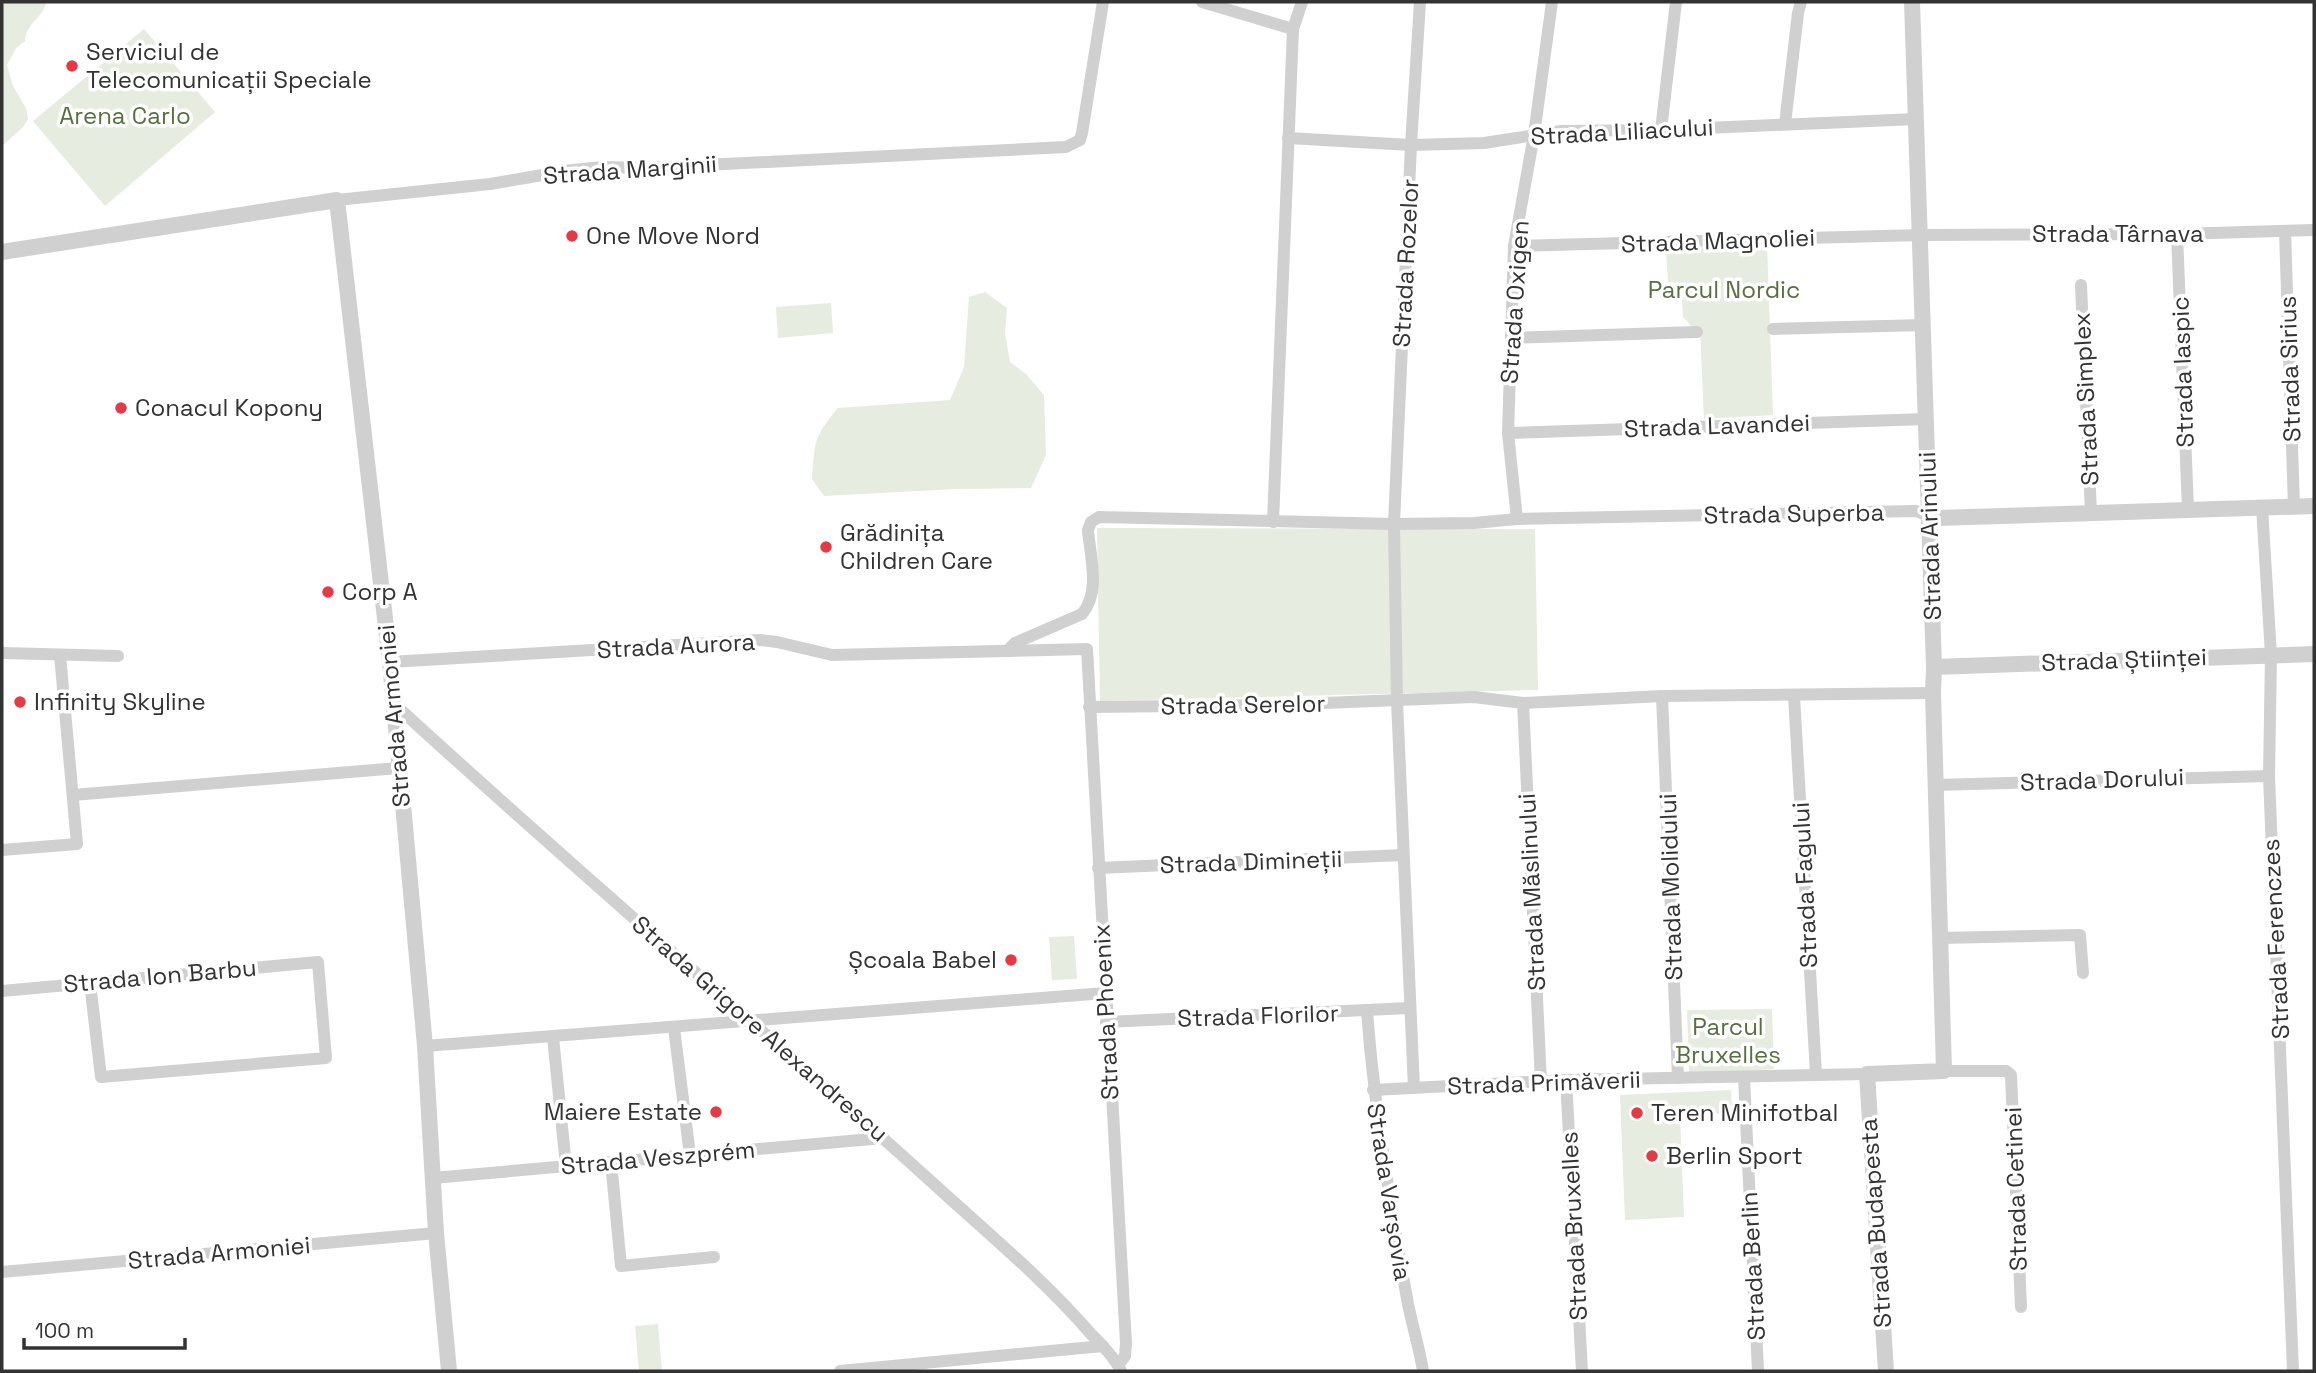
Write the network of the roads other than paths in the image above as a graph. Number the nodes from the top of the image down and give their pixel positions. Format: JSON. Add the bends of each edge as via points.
{"nodes":[{"id":1,"x":1103,"y":2,"type":"edge"},
{"id":2,"x":1202,"y":2,"type":"edge"},
{"id":3,"x":1301,"y":2,"type":"edge"},
{"id":4,"x":1420,"y":2,"type":"edge"},
{"id":5,"x":1552,"y":2,"type":"edge"},
{"id":6,"x":1676,"y":2,"type":"edge"},
{"id":7,"x":1801,"y":2,"type":"edge"},
{"id":8,"x":1912,"y":2,"type":"edge"},
{"id":9,"x":1293,"y":29,"type":"junction"},
{"id":10,"x":1916,"y":119,"type":"junction"},
{"id":11,"x":1785,"y":124,"type":"junction"},
{"id":12,"x":1661,"y":130,"type":"junction"},
{"id":13,"x":1534,"y":135,"type":"junction"},
{"id":14,"x":1288,"y":138,"type":"junction"},
{"id":15,"x":1411,"y":145,"type":"junction"},
{"id":16,"x":337,"y":200,"type":"junction"},
{"id":17,"x":2314,"y":230,"type":"edge"},
{"id":18,"x":2285,"y":231,"type":"junction"},
{"id":19,"x":2177,"y":234,"type":"junction"},
{"id":20,"x":1921,"y":235,"type":"junction"},
{"id":21,"x":1514,"y":246,"type":"junction"},
{"id":22,"x":2,"y":252,"type":"edge"},
{"id":23,"x":2081,"y":285,"type":"dead end"},
{"id":24,"x":1924,"y":325,"type":"junction"},
{"id":25,"x":1773,"y":330,"type":"dead end"},
{"id":26,"x":1697,"y":332,"type":"dead end"},
{"id":27,"x":1511,"y":338,"type":"junction"},
{"id":28,"x":1926,"y":419,"type":"junction"},
{"id":29,"x":1508,"y":433,"type":"junction"},
{"id":30,"x":2314,"y":506,"type":"edge"},
{"id":31,"x":2294,"y":507,"type":"junction"},
{"id":32,"x":2262,"y":508,"type":"junction"},
{"id":33,"x":2188,"y":510,"type":"junction"},
{"id":34,"x":2091,"y":513,"type":"junction"},
{"id":35,"x":1929,"y":516,"type":"junction"},
{"id":36,"x":1517,"y":519,"type":"junction"},
{"id":37,"x":1273,"y":522,"type":"junction"},
{"id":38,"x":1394,"y":524,"type":"junction"},
{"id":39,"x":1087,"y":649,"type":"joint"},
{"id":40,"x":1006,"y":651,"type":"junction"},
{"id":41,"x":2,"y":653,"type":"edge"},
{"id":42,"x":2314,"y":654,"type":"edge"},
{"id":43,"x":60,"y":655,"type":"junction"},
{"id":44,"x":2271,"y":655,"type":"junction"},
{"id":45,"x":118,"y":656,"type":"dead end"},
{"id":46,"x":390,"y":662,"type":"junction"},
{"id":47,"x":1934,"y":667,"type":"junction"},
{"id":48,"x":1933,"y":693,"type":"junction"},
{"id":49,"x":1662,"y":696,"type":"junction"},
{"id":50,"x":1794,"y":696,"type":"junction"},
{"id":51,"x":1397,"y":701,"type":"junction"},
{"id":52,"x":392,"y":702,"type":"junction"},
{"id":53,"x":1522,"y":703,"type":"junction"},
{"id":54,"x":1090,"y":707,"type":"junction"},
{"id":55,"x":398,"y":768,"type":"junction"},
{"id":56,"x":2269,"y":776,"type":"junction"},
{"id":57,"x":1936,"y":785,"type":"junction"},
{"id":58,"x":73,"y":795,"type":"junction"},
{"id":59,"x":2,"y":850,"type":"edge"},
{"id":60,"x":1403,"y":855,"type":"junction"},
{"id":61,"x":1098,"y":868,"type":"junction"},
{"id":62,"x":1940,"y":938,"type":"junction"},
{"id":63,"x":2082,"y":974,"type":"dead end"},
{"id":64,"x":90,"y":983,"type":"junction"},
{"id":65,"x":2,"y":991,"type":"edge"},
{"id":66,"x":1105,"y":993,"type":"junction"},
{"id":67,"x":1409,"y":1008,"type":"junction"},
{"id":68,"x":1367,"y":1011,"type":"junction"},
{"id":69,"x":750,"y":1021,"type":"junction"},
{"id":70,"x":1106,"y":1022,"type":"junction"},
{"id":71,"x":674,"y":1028,"type":"junction"},
{"id":72,"x":553,"y":1037,"type":"junction"},
{"id":73,"x":425,"y":1046,"type":"junction"},
{"id":74,"x":1944,"y":1071,"type":"junction"},
{"id":75,"x":2009,"y":1072,"type":"joint"},
{"id":76,"x":1816,"y":1074,"type":"junction"},
{"id":77,"x":1867,"y":1074,"type":"junction"},
{"id":78,"x":1744,"y":1077,"type":"junction"},
{"id":79,"x":1678,"y":1078,"type":"junction"},
{"id":80,"x":1566,"y":1080,"type":"junction"},
{"id":81,"x":1541,"y":1082,"type":"junction"},
{"id":82,"x":1414,"y":1088,"type":"junction"},
{"id":83,"x":1373,"y":1090,"type":"junction"},
{"id":84,"x":883,"y":1138,"type":"junction"},
{"id":85,"x":690,"y":1155,"type":"junction"},
{"id":86,"x":611,"y":1162,"type":"junction"},
{"id":87,"x":566,"y":1166,"type":"junction"},
{"id":88,"x":433,"y":1178,"type":"junction"},
{"id":89,"x":436,"y":1233,"type":"junction"},
{"id":90,"x":714,"y":1257,"type":"dead end"},
{"id":91,"x":2,"y":1272,"type":"edge"},
{"id":92,"x":2021,"y":1307,"type":"dead end"},
{"id":93,"x":1102,"y":1346,"type":"junction"},
{"id":94,"x":1120,"y":1368,"type":"edge"},
{"id":95,"x":449,"y":1371,"type":"edge"},
{"id":96,"x":840,"y":1371,"type":"edge"},
{"id":97,"x":1423,"y":1371,"type":"edge"},
{"id":98,"x":1582,"y":1371,"type":"edge"},
{"id":99,"x":1758,"y":1371,"type":"edge"},
{"id":100,"x":1886,"y":1371,"type":"edge"},
{"id":101,"x":2293,"y":1371,"type":"edge"}],
"edges":[{"from":1,"to":16,"type":"street","name":"Strada Marginii","via":[[1080,140],[1066,147],[593,168]]},
{"from":2,"to":9,"type":"street"},
{"from":3,"to":9,"type":"street"},
{"from":4,"to":15,"type":"street","name":"Strada Rozelor"},
{"from":5,"to":13,"type":"street","name":"Strada Oxigen"},
{"from":6,"to":12,"type":"street"},
{"from":7,"to":11,"type":"street"},
{"from":8,"to":10,"type":"street","name":"Strada Arinului"},
{"from":9,"to":14,"type":"street"},
{"from":10,"to":11,"type":"street","name":"Strada Liliacului"},
{"from":10,"to":20,"type":"street","name":"Strada Arinului"},
{"from":11,"to":12,"type":"street","name":"Strada Liliacului"},
{"from":12,"to":13,"type":"street","name":"Strada Liliacului"},
{"from":13,"to":15,"type":"street","name":"Strada Liliacului","via":[[1484,143]]},
{"from":13,"to":21,"type":"street","name":"Strada Oxigen"},
{"from":14,"to":15,"type":"street","name":"Strada Liliacului"},
{"from":14,"to":37,"type":"street"},
{"from":15,"to":38,"type":"street","name":"Strada Rozelor"},
{"from":16,"to":22,"type":"street","name":"Strada Marginii"},
{"from":16,"to":46,"type":"street","name":"Strada Armoniei"},
{"from":17,"to":18,"type":"street","name":"Strada Târnava"},
{"from":18,"to":19,"type":"street","name":"Strada Târnava"},
{"from":18,"to":31,"type":"street","name":"Strada Sirius"},
{"from":19,"to":20,"type":"street","name":"Strada Târnava"},
{"from":19,"to":33,"type":"street","name":"Strada Iaspic"},
{"from":20,"to":21,"type":"street","name":"Strada Magnoliei"},
{"from":20,"to":24,"type":"street","name":"Strada Arinului"},
{"from":21,"to":27,"type":"street","name":"Strada Oxigen"},
{"from":23,"to":34,"type":"street","name":"Strada Simplex"},
{"from":24,"to":25,"type":"street"},
{"from":24,"to":28,"type":"street","name":"Strada Arinului"},
{"from":26,"to":27,"type":"street"},
{"from":27,"to":29,"type":"street","name":"Strada Oxigen"},
{"from":28,"to":29,"type":"street","name":"Strada Lavandei"},
{"from":28,"to":35,"type":"street","name":"Strada Arinului"},
{"from":29,"to":36,"type":"street","name":"Strada Oxigen"},
{"from":30,"to":31,"type":"street","name":"Strada Superba"},
{"from":31,"to":32,"type":"street","name":"Strada Superba"},
{"from":32,"to":33,"type":"street","name":"Strada Superba"},
{"from":32,"to":44,"type":"street","name":"Strada Ferenczes"},
{"from":33,"to":34,"type":"street","name":"Strada Superba"},
{"from":34,"to":35,"type":"street","name":"Strada Superba"},
{"from":35,"to":36,"type":"street","name":"Strada Superba","via":[[1916,511]]},
{"from":35,"to":47,"type":"street","name":"Strada Arinului"},
{"from":36,"to":38,"type":"street","name":"Strada Superba"},
{"from":37,"to":38,"type":"street","name":"Strada Superba"},
{"from":37,"to":40,"type":"street","name":"Strada Superba","via":[[1095,518],[1088,530],[1093,587],[1086,609]]},
{"from":38,"to":51,"type":"street","name":"Strada Rozelor"},
{"from":39,"to":40,"type":"street","name":"Strada Aurora"},
{"from":39,"to":54,"type":"street","name":"Strada Phoenix"},
{"from":40,"to":46,"type":"street","name":"Strada Aurora","via":[[832,655],[760,640]]},
{"from":41,"to":43,"type":"street"},
{"from":42,"to":44,"type":"street","name":"Strada Științei"},
{"from":43,"to":45,"type":"street"},
{"from":43,"to":58,"type":"street"},
{"from":44,"to":47,"type":"street","name":"Strada Științei"},
{"from":44,"to":56,"type":"street","name":"Strada Ferenczes"},
{"from":46,"to":52,"type":"street","name":"Strada Armoniei"},
{"from":47,"to":48,"type":"street","name":"Strada Arinului"},
{"from":48,"to":50,"type":"street"},
{"from":48,"to":57,"type":"street","name":"Strada Arinului"},
{"from":49,"to":50,"type":"street","name":"Strada Serelor"},
{"from":49,"to":53,"type":"street","name":"Strada Serelor"},
{"from":49,"to":79,"type":"street","name":"Strada Molidului"},
{"from":50,"to":76,"type":"street","name":"Strada Fagului"},
{"from":51,"to":53,"type":"street","name":"Strada Serelor","via":[[1474,697]]},
{"from":51,"to":54,"type":"street","name":"Strada Serelor"},
{"from":51,"to":60,"type":"street","name":"Strada Primăverii"},
{"from":52,"to":55,"type":"street","name":"Strada Armoniei"},
{"from":52,"to":69,"type":"street","name":"Strada Grigore Alexandrescu"},
{"from":53,"to":81,"type":"street","name":"Strada Măslinului"},
{"from":54,"to":61,"type":"street","name":"Strada Phoenix"},
{"from":55,"to":58,"type":"street"},
{"from":55,"to":73,"type":"street","name":"Strada Armoniei"},
{"from":56,"to":57,"type":"street","name":"Strada Dorului"},
{"from":56,"to":101,"type":"street","name":"Strada Ferenczes"},
{"from":57,"to":62,"type":"street","name":"Strada Arinului"},
{"from":58,"to":59,"type":"street","via":[[77,844]]},
{"from":60,"to":61,"type":"street","name":"Strada Dimineții"},
{"from":60,"to":67,"type":"street","name":"Strada Primăverii"},
{"from":61,"to":66,"type":"street","name":"Strada Phoenix"},
{"from":62,"to":63,"type":"street","via":[[2080,935]]},
{"from":62,"to":74,"type":"street","name":"Strada Arinului"},
{"from":64,"to":64,"type":"street","name":"Strada Ion Barbu","via":[[102,1077],[326,1058],[318,962]]},
{"from":64,"to":65,"type":"street","name":"Strada Ion Barbu"},
{"from":66,"to":69,"type":"street"},
{"from":66,"to":70,"type":"street","name":"Strada Phoenix"},
{"from":67,"to":68,"type":"street","name":"Strada Florilor"},
{"from":67,"to":82,"type":"street","name":"Strada Primăverii"},
{"from":68,"to":70,"type":"street","name":"Strada Florilor"},
{"from":68,"to":83,"type":"street","name":"Strada Varșovia"},
{"from":69,"to":71,"type":"street"},
{"from":69,"to":84,"type":"street","name":"Strada Grigore Alexandrescu"},
{"from":70,"to":94,"type":"street","name":"Strada Phoenix","via":[[1126,1343]]},
{"from":71,"to":72,"type":"street"},
{"from":71,"to":85,"type":"street"},
{"from":72,"to":73,"type":"street"},
{"from":72,"to":87,"type":"street"},
{"from":73,"to":88,"type":"street","name":"Strada Armoniei"},
{"from":74,"to":75,"type":"street","name":"Strada Primăverii"},
{"from":74,"to":77,"type":"street","name":"Strada Primăverii"},
{"from":75,"to":92,"type":"street","name":"Strada Cetinei"},
{"from":76,"to":77,"type":"street","name":"Strada Primăverii"},
{"from":76,"to":78,"type":"street","name":"Strada Primăverii"},
{"from":77,"to":100,"type":"street","name":"Strada Budapesta"},
{"from":78,"to":79,"type":"street","name":"Strada Primăverii"},
{"from":78,"to":99,"type":"street","name":"Strada Berlin"},
{"from":79,"to":80,"type":"street","name":"Strada Primăverii"},
{"from":80,"to":81,"type":"street","name":"Strada Primăverii"},
{"from":80,"to":98,"type":"street","name":"Strada Bruxelles"},
{"from":81,"to":82,"type":"street","name":"Strada Primăverii"},
{"from":82,"to":83,"type":"street","name":"Strada Primăverii"},
{"from":83,"to":97,"type":"street","name":"Strada Varșovia"},
{"from":84,"to":85,"type":"street","name":"Strada Veszprém"},
{"from":84,"to":93,"type":"street","name":"Strada Grigore Alexandrescu","via":[[1068,1306]]},
{"from":85,"to":86,"type":"street","name":"Strada Veszprém"},
{"from":86,"to":87,"type":"street","name":"Strada Veszprém"},
{"from":86,"to":90,"type":"street","via":[[621,1266]]},
{"from":87,"to":88,"type":"street","name":"Strada Veszprém"},
{"from":88,"to":89,"type":"street","name":"Strada Armoniei"},
{"from":89,"to":91,"type":"street","name":"Strada Armoniei"},
{"from":89,"to":95,"type":"street","name":"Strada Armoniei"},
{"from":93,"to":94,"type":"street","name":"Strada Grigore Alexandrescu"},
{"from":93,"to":96,"type":"street"}]}
